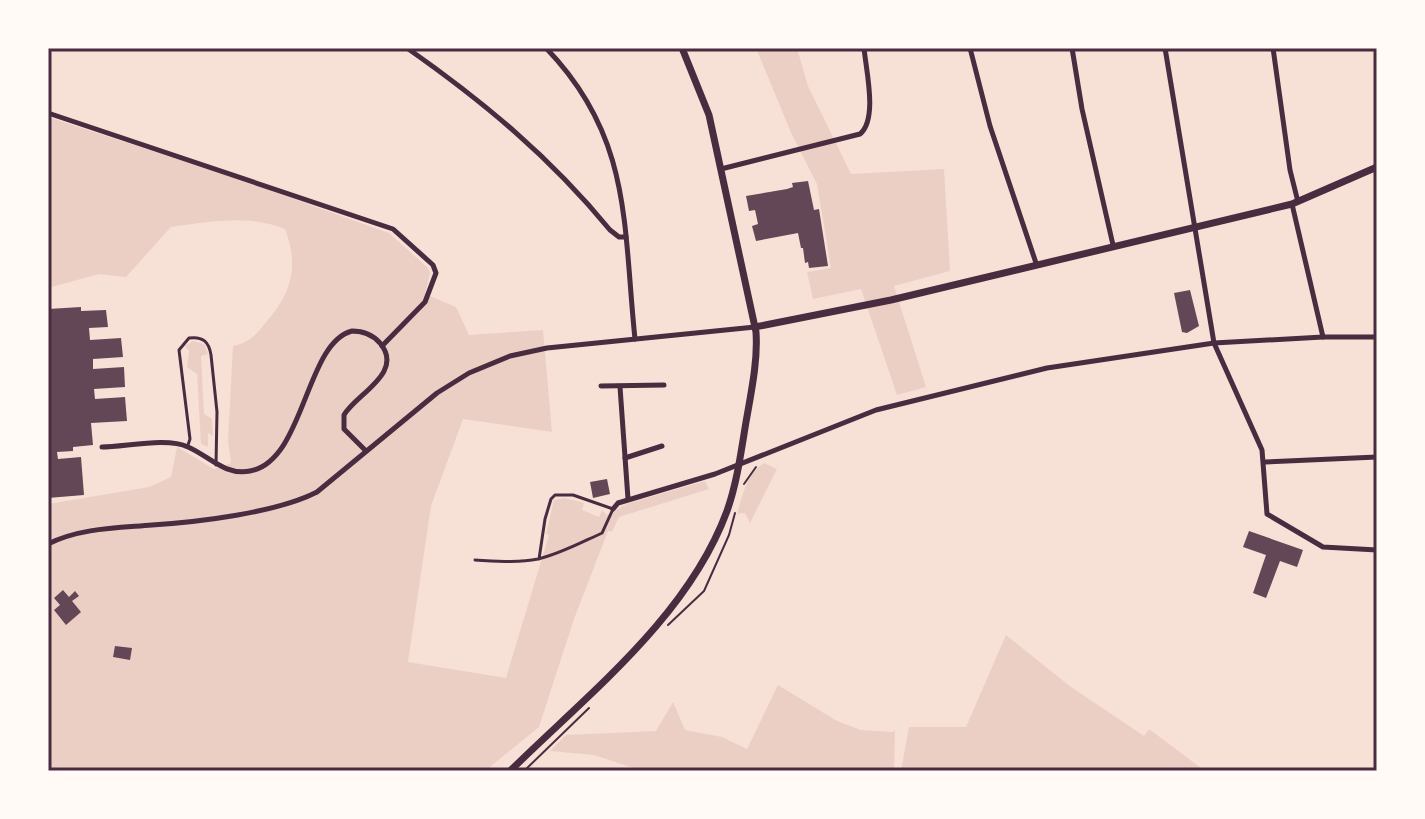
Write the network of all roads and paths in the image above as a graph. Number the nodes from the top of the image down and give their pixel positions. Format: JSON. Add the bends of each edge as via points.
{"nodes":[{"id":1,"x":407,"y":48,"type":"edge"},
{"id":2,"x":546,"y":48,"type":"edge"},
{"id":3,"x":682,"y":48,"type":"edge"},
{"id":4,"x":864,"y":48,"type":"edge"},
{"id":5,"x":970,"y":48,"type":"edge"},
{"id":6,"x":1072,"y":48,"type":"edge"},
{"id":7,"x":1165,"y":48,"type":"edge"},
{"id":8,"x":1273,"y":48,"type":"edge"},
{"id":9,"x":48,"y":113,"type":"edge"},
{"id":10,"x":1377,"y":167,"type":"edge"},
{"id":11,"x":721,"y":169,"type":"junction"},
{"id":12,"x":1295,"y":203,"type":"junction"},
{"id":13,"x":1195,"y":226,"type":"junction"},
{"id":14,"x":626,"y":237,"type":"junction"},
{"id":15,"x":1113,"y":245,"type":"junction"},
{"id":16,"x":1036,"y":263,"type":"junction"},
{"id":17,"x":755,"y":327,"type":"junction"},
{"id":18,"x":1323,"y":337,"type":"junction"},
{"id":19,"x":1377,"y":337,"type":"edge"},
{"id":20,"x":635,"y":339,"type":"junction"},
{"id":21,"x":1214,"y":343,"type":"junction"},
{"id":22,"x":382,"y":346,"type":"junction"},
{"id":23,"x":664,"y":385,"type":"dead end"},
{"id":24,"x":601,"y":386,"type":"dead end"},
{"id":25,"x":620,"y":387,"type":"junction"},
{"id":26,"x":187,"y":446,"type":"junction"},
{"id":27,"x":662,"y":446,"type":"dead end"},
{"id":28,"x":102,"y":447,"type":"dead end"},
{"id":29,"x":365,"y":450,"type":"junction"},
{"id":30,"x":1377,"y":457,"type":"edge"},
{"id":31,"x":625,"y":458,"type":"junction"},
{"id":32,"x":740,"y":462,"type":"junction"},
{"id":33,"x":1265,"y":462,"type":"junction"},
{"id":34,"x":216,"y":465,"type":"junction"},
{"id":35,"x":628,"y":499,"type":"junction"},
{"id":36,"x":613,"y":509,"type":"junction"},
{"id":37,"x":48,"y":544,"type":"edge"},
{"id":38,"x":1377,"y":550,"type":"edge"},
{"id":39,"x":539,"y":559,"type":"junction"},
{"id":40,"x":475,"y":560,"type":"dead end"},
{"id":41,"x":585,"y":713,"type":"dead end"},
{"id":42,"x":510,"y":771,"type":"edge"},
{"id":43,"x":524,"y":771,"type":"edge"}],
"edges":[{"from":1,"to":14,"type":"street","via":[[526,139],[610,230]]},
{"from":2,"to":14,"type":"street","via":[[580,89],[607,139]]},
{"from":3,"to":11,"type":"street","via":[[709,115]]},
{"from":4,"to":11,"type":"street","via":[[868,124],[860,134]]},
{"from":5,"to":16,"type":"street"},
{"from":6,"to":15,"type":"street"},
{"from":7,"to":13,"type":"street"},
{"from":8,"to":12,"type":"street"},
{"from":9,"to":22,"type":"street","via":[[398,233],[436,273],[425,302]]},
{"from":10,"to":12,"type":"street"},
{"from":11,"to":17,"type":"street"},
{"from":12,"to":13,"type":"street"},
{"from":12,"to":18,"type":"street"},
{"from":13,"to":15,"type":"street"},
{"from":13,"to":21,"type":"street"},
{"from":14,"to":20,"type":"street"},
{"from":15,"to":16,"type":"street"},
{"from":16,"to":17,"type":"street"},
{"from":17,"to":20,"type":"street"},
{"from":17,"to":32,"type":"street","via":[[757,346]]},
{"from":18,"to":19,"type":"street"},
{"from":18,"to":21,"type":"street"},
{"from":20,"to":29,"type":"street","via":[[547,348],[488,364],[437,393]]},
{"from":21,"to":32,"type":"street","via":[[1067,363],[909,400]]},
{"from":21,"to":33,"type":"street"},
{"from":22,"to":29,"type":"street","via":[[386,362],[381,378],[348,409],[343,423],[348,436]]},
{"from":22,"to":34,"type":"street","via":[[358,331],[339,337],[286,441],[269,462],[247,472]]},
{"from":23,"to":25,"type":"street"},
{"from":24,"to":25,"type":"street"},
{"from":25,"to":31,"type":"street"},
{"from":26,"to":28,"type":"street"},
{"from":26,"to":34,"type":"street"},
{"from":26,"to":34,"type":"lane","via":[[179,350],[189,338],[198,337],[210,346]]},
{"from":27,"to":31,"type":"street"},
{"from":29,"to":37,"type":"street","via":[[317,492],[294,502],[83,532]]},
{"from":30,"to":33,"type":"street"},
{"from":31,"to":35,"type":"street"},
{"from":32,"to":35,"type":"street"},
{"from":32,"to":42,"type":"street","via":[[717,535],[682,595]]},
{"from":33,"to":38,"type":"street","via":[[1264,504],[1269,517],[1323,547]]},
{"from":35,"to":36,"type":"street"},
{"from":36,"to":39,"type":"lane","via":[[602,533]]},
{"from":36,"to":39,"type":"lane","via":[[573,495],[555,495]]},
{"from":39,"to":40,"type":"lane"},
{"from":41,"to":43,"type":"path"}]}
